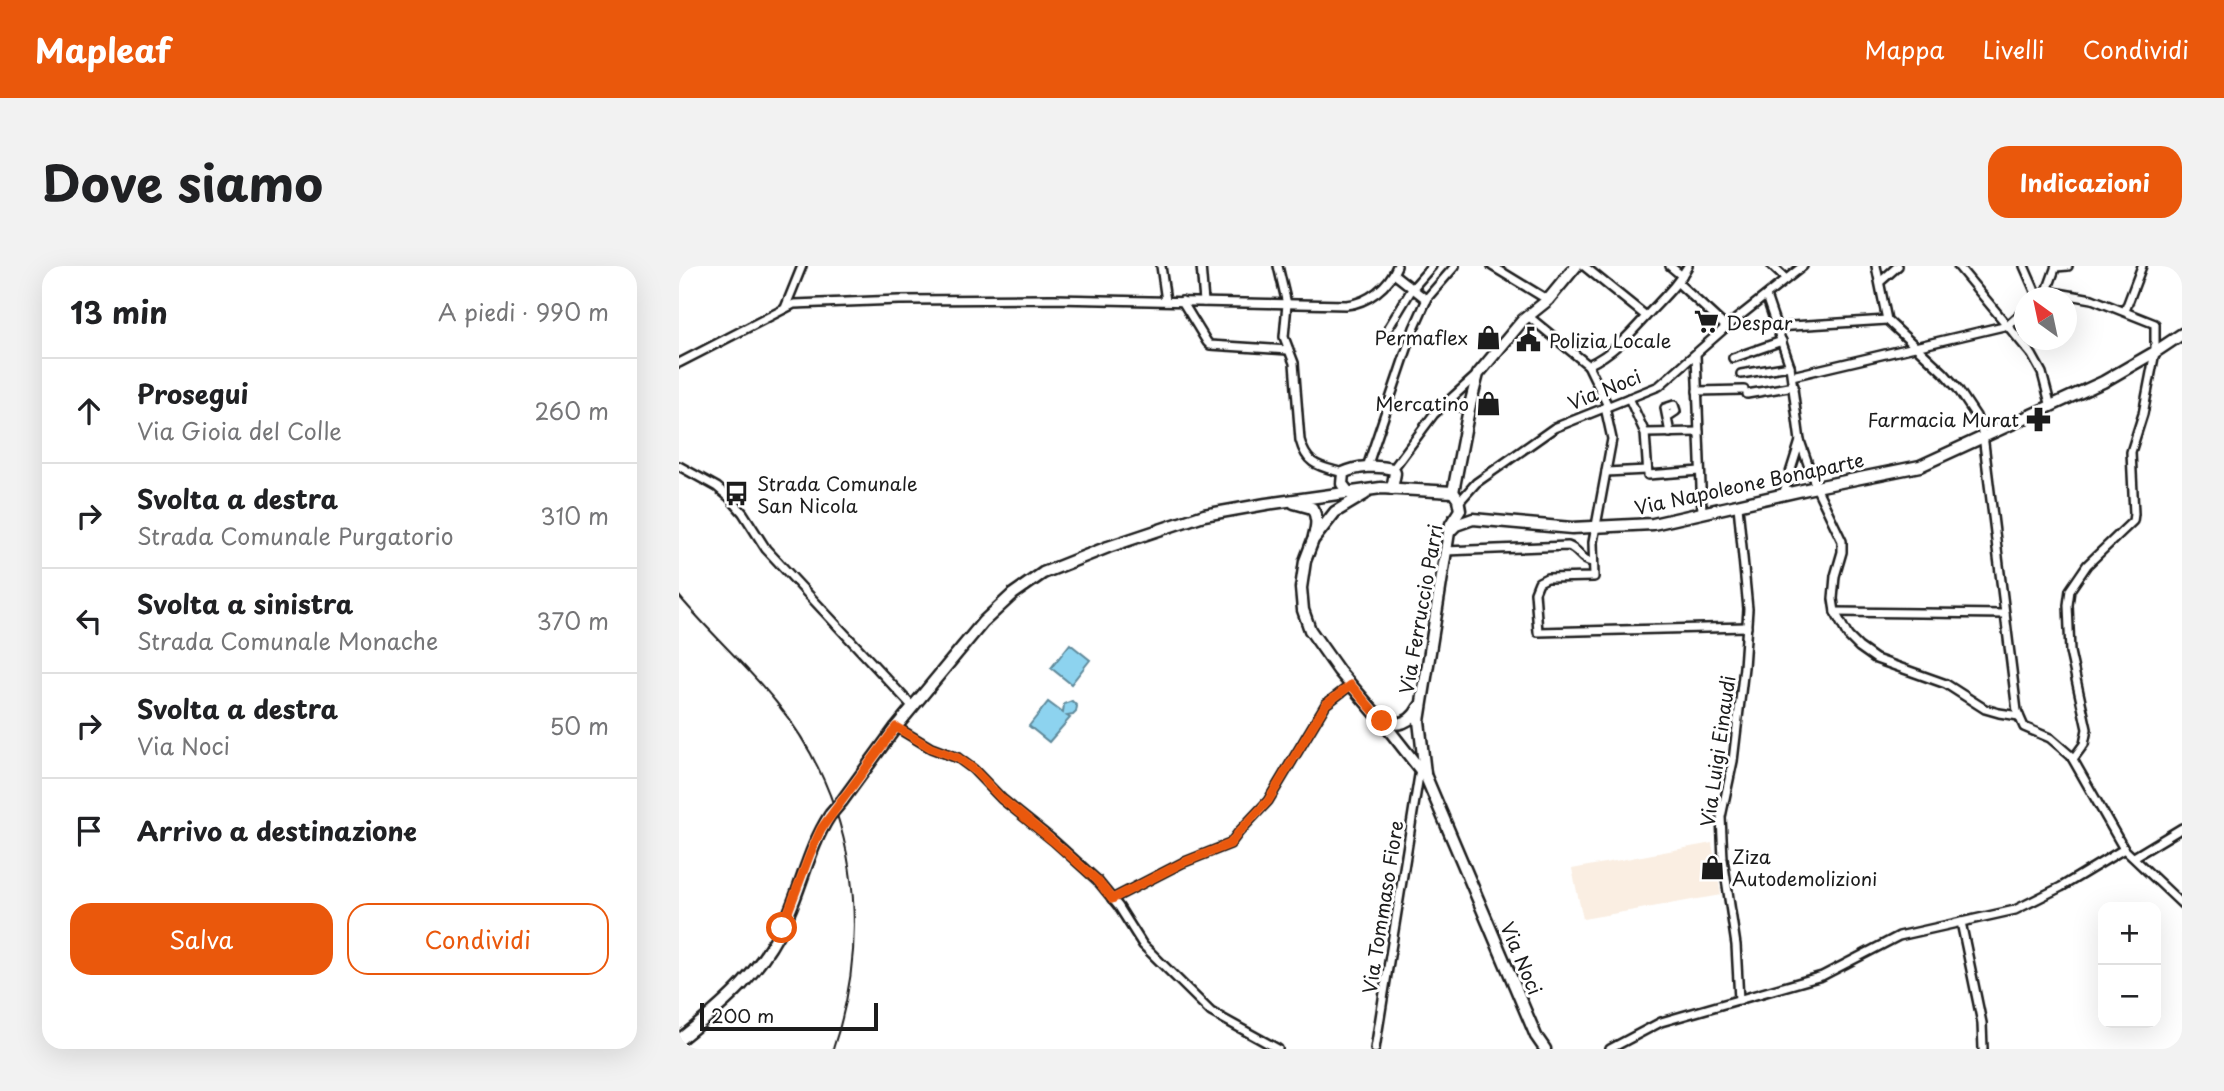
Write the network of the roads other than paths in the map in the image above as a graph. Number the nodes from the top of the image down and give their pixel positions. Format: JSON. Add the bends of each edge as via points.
{"nodes":[{"id":1,"x":802,"y":266,"type":"edge"},
{"id":2,"x":1161,"y":266,"type":"edge"},
{"id":3,"x":1201,"y":266,"type":"edge"},
{"id":4,"x":1278,"y":266,"type":"edge"},
{"id":5,"x":1432,"y":266,"type":"edge"},
{"id":6,"x":1455,"y":266,"type":"edge"},
{"id":7,"x":1492,"y":266,"type":"edge"},
{"id":8,"x":1576,"y":266,"type":"edge"},
{"id":9,"x":1584,"y":266,"type":"edge"},
{"id":10,"x":1670,"y":266,"type":"edge"},
{"id":11,"x":1688,"y":266,"type":"edge"},
{"id":12,"x":1772,"y":266,"type":"edge"},
{"id":13,"x":1803,"y":266,"type":"edge"},
{"id":14,"x":1876,"y":266,"type":"edge"},
{"id":15,"x":1898,"y":266,"type":"edge"},
{"id":16,"x":1958,"y":266,"type":"edge"},
{"id":17,"x":2024,"y":266,"type":"edge"},
{"id":18,"x":2056,"y":266,"type":"edge"},
{"id":19,"x":2068,"y":266,"type":"edge"},
{"id":20,"x":2143,"y":266,"type":"edge"},
{"id":21,"x":1504,"y":269,"type":"edge"},
{"id":22,"x":1396,"y":270,"type":"edge"},
{"id":23,"x":1786,"y":279,"type":"junction"},
{"id":24,"x":1680,"y":280,"type":"junction"},
{"id":25,"x":1880,"y":282,"type":"junction"},
{"id":26,"x":2033,"y":287,"type":"edge"},
{"id":27,"x":2048,"y":287,"type":"edge"},
{"id":28,"x":1412,"y":289,"type":"junction"},
{"id":29,"x":1766,"y":296,"type":"junction"},
{"id":30,"x":2077,"y":296,"type":"edge"},
{"id":31,"x":1427,"y":300,"type":"junction"},
{"id":32,"x":1548,"y":300,"type":"junction"},
{"id":33,"x":1166,"y":301,"type":"junction"},
{"id":34,"x":1182,"y":301,"type":"junction"},
{"id":35,"x":1204,"y":302,"type":"junction"},
{"id":36,"x":1287,"y":304,"type":"junction"},
{"id":37,"x":785,"y":308,"type":"junction"},
{"id":38,"x":2125,"y":311,"type":"junction"},
{"id":39,"x":1528,"y":316,"type":"junction"},
{"id":40,"x":1646,"y":316,"type":"junction"},
{"id":41,"x":1887,"y":320,"type":"junction"},
{"id":42,"x":2014,"y":320,"type":"edge"},
{"id":43,"x":2008,"y":325,"type":"junction"},
{"id":44,"x":1389,"y":327,"type":"dead end"},
{"id":45,"x":1726,"y":327,"type":"junction"},
{"id":46,"x":1776,"y":327,"type":"junction"},
{"id":47,"x":2182,"y":334,"type":"edge"},
{"id":48,"x":1782,"y":341,"type":"junction"},
{"id":49,"x":1916,"y":347,"type":"junction"},
{"id":50,"x":1288,"y":350,"type":"junction"},
{"id":51,"x":2155,"y":352,"type":"junction"},
{"id":52,"x":1696,"y":355,"type":"junction"},
{"id":53,"x":1733,"y":358,"type":"dead end"},
{"id":54,"x":679,"y":363,"type":"edge"},
{"id":55,"x":1588,"y":365,"type":"junction"},
{"id":56,"x":1790,"y":366,"type":"junction"},
{"id":57,"x":1478,"y":374,"type":"junction"},
{"id":58,"x":1741,"y":374,"type":"dead end"},
{"id":59,"x":1792,"y":376,"type":"junction"},
{"id":60,"x":1794,"y":386,"type":"junction"},
{"id":61,"x":1697,"y":391,"type":"junction"},
{"id":62,"x":1629,"y":398,"type":"junction"},
{"id":63,"x":1446,"y":403,"type":"junction"},
{"id":64,"x":1607,"y":407,"type":"junction"},
{"id":65,"x":2051,"y":407,"type":"junction"},
{"id":66,"x":1469,"y":409,"type":"junction"},
{"id":67,"x":1667,"y":418,"type":"dead end"},
{"id":68,"x":1699,"y":432,"type":"junction"},
{"id":69,"x":1645,"y":433,"type":"junction"},
{"id":70,"x":1670,"y":433,"type":"junction"},
{"id":71,"x":1983,"y":435,"type":"junction"},
{"id":72,"x":1800,"y":441,"type":"junction"},
{"id":73,"x":679,"y":466,"type":"edge"},
{"id":74,"x":1367,"y":467,"type":"junction"},
{"id":75,"x":1393,"y":469,"type":"junction"},
{"id":76,"x":1700,"y":471,"type":"junction"},
{"id":77,"x":1606,"y":472,"type":"junction"},
{"id":78,"x":1648,"y":472,"type":"junction"},
{"id":79,"x":1343,"y":473,"type":"junction"},
{"id":80,"x":1816,"y":487,"type":"junction"},
{"id":81,"x":1374,"y":489,"type":"junction"},
{"id":82,"x":1392,"y":489,"type":"junction"},
{"id":83,"x":1349,"y":493,"type":"junction"},
{"id":84,"x":1783,"y":495,"type":"junction"},
{"id":85,"x":1283,"y":501,"type":"junction"},
{"id":86,"x":1457,"y":501,"type":"junction"},
{"id":87,"x":1738,"y":506,"type":"junction"},
{"id":88,"x":1702,"y":513,"type":"junction"},
{"id":89,"x":1473,"y":519,"type":"junction"},
{"id":90,"x":1597,"y":527,"type":"junction"},
{"id":91,"x":1449,"y":531,"type":"junction"},
{"id":92,"x":1313,"y":540,"type":"junction"},
{"id":93,"x":1445,"y":551,"type":"junction"},
{"id":94,"x":1592,"y":562,"type":"junction"},
{"id":95,"x":1835,"y":612,"type":"junction"},
{"id":96,"x":2005,"y":614,"type":"junction"},
{"id":97,"x":1747,"y":627,"type":"junction"},
{"id":98,"x":1351,"y":685,"type":"junction"},
{"id":99,"x":1421,"y":704,"type":"junction"},
{"id":100,"x":913,"y":707,"type":"junction"},
{"id":101,"x":2019,"y":716,"type":"junction"},
{"id":102,"x":1382,"y":721,"type":"junction"},
{"id":103,"x":896,"y":727,"type":"junction"},
{"id":104,"x":2073,"y":759,"type":"junction"},
{"id":105,"x":1423,"y":773,"type":"junction"},
{"id":106,"x":2182,"y":828,"type":"edge"},
{"id":107,"x":2124,"y":849,"type":"junction"},
{"id":108,"x":2134,"y":857,"type":"junction"},
{"id":109,"x":1112,"y":899,"type":"junction"},
{"id":110,"x":2182,"y":904,"type":"edge"},
{"id":111,"x":1961,"y":922,"type":"junction"},
{"id":112,"x":1738,"y":1000,"type":"junction"},
{"id":113,"x":1537,"y":1036,"type":"junction"},
{"id":114,"x":679,"y":1040,"type":"edge"},
{"id":115,"x":1278,"y":1049,"type":"edge"},
{"id":116,"x":1375,"y":1049,"type":"edge"},
{"id":117,"x":1539,"y":1049,"type":"edge"},
{"id":118,"x":1545,"y":1049,"type":"edge"},
{"id":119,"x":1610,"y":1049,"type":"edge"},
{"id":120,"x":1983,"y":1049,"type":"edge"}],
"edges":[{"from":1,"to":37,"type":"street"},
{"from":2,"to":33,"type":"street"},
{"from":3,"to":35,"type":"street"},
{"from":4,"to":36,"type":"street"},
{"from":5,"to":28,"type":"street"},
{"from":6,"to":31,"type":"street"},
{"from":7,"to":21,"type":"street"},
{"from":8,"to":32,"type":"main road"},
{"from":9,"to":40,"type":"street"},
{"from":10,"to":24,"type":"street"},
{"from":11,"to":24,"type":"street"},
{"from":12,"to":23,"type":"street"},
{"from":13,"to":23,"type":"street","name":"Via Noci"},
{"from":14,"to":25,"type":"street"},
{"from":15,"to":25,"type":"street"},
{"from":16,"to":43,"type":"street"},
{"from":17,"to":26,"type":"street"},
{"from":18,"to":19,"type":"street"},
{"from":18,"to":27,"type":"street"},
{"from":20,"to":38,"type":"street"},
{"from":21,"to":32,"type":"street"},
{"from":22,"to":28,"type":"street"},
{"from":22,"to":36,"type":"street","via":[[1359,304]]},
{"from":23,"to":29,"type":"street","name":"Via Noci"},
{"from":24,"to":40,"type":"street"},
{"from":24,"to":45,"type":"street"},
{"from":25,"to":41,"type":"street"},
{"from":28,"to":31,"type":"street"},
{"from":28,"to":44,"type":"street"},
{"from":29,"to":45,"type":"street","name":"Via Noci"},
{"from":29,"to":46,"type":"street"},
{"from":30,"to":38,"type":"street"},
{"from":31,"to":74,"type":"street"},
{"from":32,"to":39,"type":"main road"},
{"from":33,"to":34,"type":"street"},
{"from":33,"to":37,"type":"street","via":[[899,300]]},
{"from":34,"to":35,"type":"street"},
{"from":34,"to":50,"type":"street","via":[[1210,345]]},
{"from":35,"to":36,"type":"street"},
{"from":36,"to":50,"type":"street","via":[[1284,337]]},
{"from":37,"to":54,"type":"street"},
{"from":38,"to":51,"type":"street","via":[[2155,324]]},
{"from":39,"to":55,"type":"street"},
{"from":39,"to":57,"type":"main road"},
{"from":40,"to":55,"type":"street","via":[[1605,358]]},
{"from":41,"to":46,"type":"street"},
{"from":41,"to":49,"type":"street"},
{"from":42,"to":43,"type":"street"},
{"from":43,"to":49,"type":"street"},
{"from":43,"to":65,"type":"street","via":[[2042,373]]},
{"from":45,"to":52,"type":"street","name":"Via Noci"},
{"from":46,"to":48,"type":"street"},
{"from":47,"to":51,"type":"main road","name":"Via Napoleone Bonaparte"},
{"from":48,"to":53,"type":"street"},
{"from":48,"to":56,"type":"street"},
{"from":49,"to":59,"type":"street"},
{"from":49,"to":71,"type":"street","via":[[1958,389]]},
{"from":50,"to":79,"type":"street","via":[[1294,363],[1303,453],[1321,467]]},
{"from":51,"to":65,"type":"main road","name":"Via Napoleone Bonaparte"},
{"from":51,"to":104,"type":"street","via":[[2131,452],[2133,521],[2087,565],[2070,590],[2070,652],[2087,729],[2084,744]]},
{"from":52,"to":61,"type":"street"},
{"from":52,"to":62,"type":"street","name":"Via Noci","via":[[1659,386]]},
{"from":55,"to":64,"type":"street"},
{"from":56,"to":58,"type":"street"},
{"from":56,"to":59,"type":"street"},
{"from":57,"to":63,"type":"street"},
{"from":57,"to":66,"type":"main road","name":"Via Ferruccio Parri"},
{"from":59,"to":60,"type":"street"},
{"from":60,"to":61,"type":"street"},
{"from":60,"to":72,"type":"street"},
{"from":61,"to":68,"type":"street"},
{"from":62,"to":64,"type":"street","name":"Via Noci"},
{"from":62,"to":69,"type":"street"},
{"from":63,"to":66,"type":"street"},
{"from":63,"to":75,"type":"street"},
{"from":64,"to":77,"type":"street","via":[[1612,439]]},
{"from":64,"to":86,"type":"street","name":"Via Noci","via":[[1554,428]]},
{"from":65,"to":71,"type":"main road","name":"Via Napoleone Bonaparte"},
{"from":66,"to":86,"type":"main road","name":"Via Ferruccio Parri"},
{"from":67,"to":70,"type":"street"},
{"from":68,"to":70,"type":"street"},
{"from":68,"to":76,"type":"street"},
{"from":69,"to":70,"type":"street"},
{"from":69,"to":78,"type":"street"},
{"from":71,"to":80,"type":"main road","name":"Via Napoleone Bonaparte","via":[[1920,466]]},
{"from":71,"to":96,"type":"street"},
{"from":72,"to":80,"type":"street"},
{"from":72,"to":84,"type":"street"},
{"from":73,"to":100,"type":"street","via":[[730,498],[767,549]]},
{"from":74,"to":75,"type":"main road"},
{"from":74,"to":79,"type":"main road"},
{"from":75,"to":82,"type":"main road"},
{"from":76,"to":78,"type":"street"},
{"from":76,"to":88,"type":"street"},
{"from":77,"to":78,"type":"street"},
{"from":77,"to":90,"type":"street"},
{"from":79,"to":83,"type":"main road","via":[[1342,484]]},
{"from":80,"to":84,"type":"main road","name":"Via Napoleone Bonaparte"},
{"from":80,"to":95,"type":"street","via":[[1842,541],[1833,587]]},
{"from":81,"to":82,"type":"main road"},
{"from":81,"to":83,"type":"main road"},
{"from":81,"to":92,"type":"main road","name":"Via Noci","via":[[1335,512]]},
{"from":82,"to":86,"type":"main road"},
{"from":83,"to":85,"type":"main road"},
{"from":84,"to":87,"type":"main road","name":"Via Napoleone Bonaparte"},
{"from":85,"to":92,"type":"main road","via":[[1312,508],[1317,515]]},
{"from":85,"to":100,"type":"main road","via":[[1204,515],[1043,573],[983,622]]},
{"from":86,"to":89,"type":"main road"},
{"from":86,"to":91,"type":"main road","name":"Via Ferruccio Parri"},
{"from":87,"to":88,"type":"main road","name":"Via Napoleone Bonaparte"},
{"from":87,"to":97,"type":"street","name":"Via Luigi Einaudi"},
{"from":88,"to":90,"type":"main road","name":"Via Napoleone Bonaparte","via":[[1653,524]]},
{"from":89,"to":90,"type":"main road","name":"Via Napoleone Bonaparte"},
{"from":89,"to":91,"type":"main road"},
{"from":90,"to":94,"type":"street"},
{"from":91,"to":93,"type":"main road","name":"Via Ferruccio Parri"},
{"from":92,"to":98,"type":"main road","name":"Via Noci","via":[[1301,588],[1304,610],[1310,631]]},
{"from":93,"to":94,"type":"street","via":[[1568,546]]},
{"from":93,"to":99,"type":"main road","name":"Via Ferruccio Parri"},
{"from":94,"to":97,"type":"street","via":[[1594,577],[1539,582],[1535,592],[1538,632]]},
{"from":95,"to":96,"type":"street"},
{"from":95,"to":101,"type":"street","via":[[1848,636],[1876,659],[1947,684],[1985,709]]},
{"from":96,"to":101,"type":"street"},
{"from":97,"to":112,"type":"street","name":"Via Luigi Einaudi","via":[[1733,761],[1721,817]]},
{"from":98,"to":102,"type":"main road","name":"Via Noci"},
{"from":98,"to":109,"type":"street","via":[[1326,704],[1268,801],[1230,844]]},
{"from":99,"to":102,"type":"main road","via":[[1406,722]]},
{"from":99,"to":105,"type":"main road","name":"Via Ferruccio Parri"},
{"from":100,"to":103,"type":"main road"},
{"from":101,"to":104,"type":"street","via":[[2024,727],[2050,738]]},
{"from":102,"to":105,"type":"main road","name":"Via Noci"},
{"from":103,"to":109,"type":"street","via":[[973,769],[1097,880]]},
{"from":103,"to":114,"type":"main road","bridge":true,"via":[[830,816],[782,928],[761,963],[728,1001]]},
{"from":104,"to":107,"type":"street"},
{"from":105,"to":113,"type":"main road","name":"Via Noci"},
{"from":105,"to":116,"type":"street","name":"Via Tommaso Fiore"},
{"from":106,"to":108,"type":"street"},
{"from":107,"to":108,"type":"street"},
{"from":107,"to":111,"type":"street","via":[[2015,910]]},
{"from":108,"to":110,"type":"street"},
{"from":109,"to":115,"type":"street","via":[[1143,945],[1212,1012]]},
{"from":111,"to":112,"type":"street","via":[[1899,936],[1822,976]]},
{"from":111,"to":120,"type":"street"},
{"from":112,"to":119,"type":"street","via":[[1661,1023]]},
{"from":113,"to":117,"type":"main road","name":"Via Noci"},
{"from":113,"to":118,"type":"main road","name":"Via Noci"}]}
